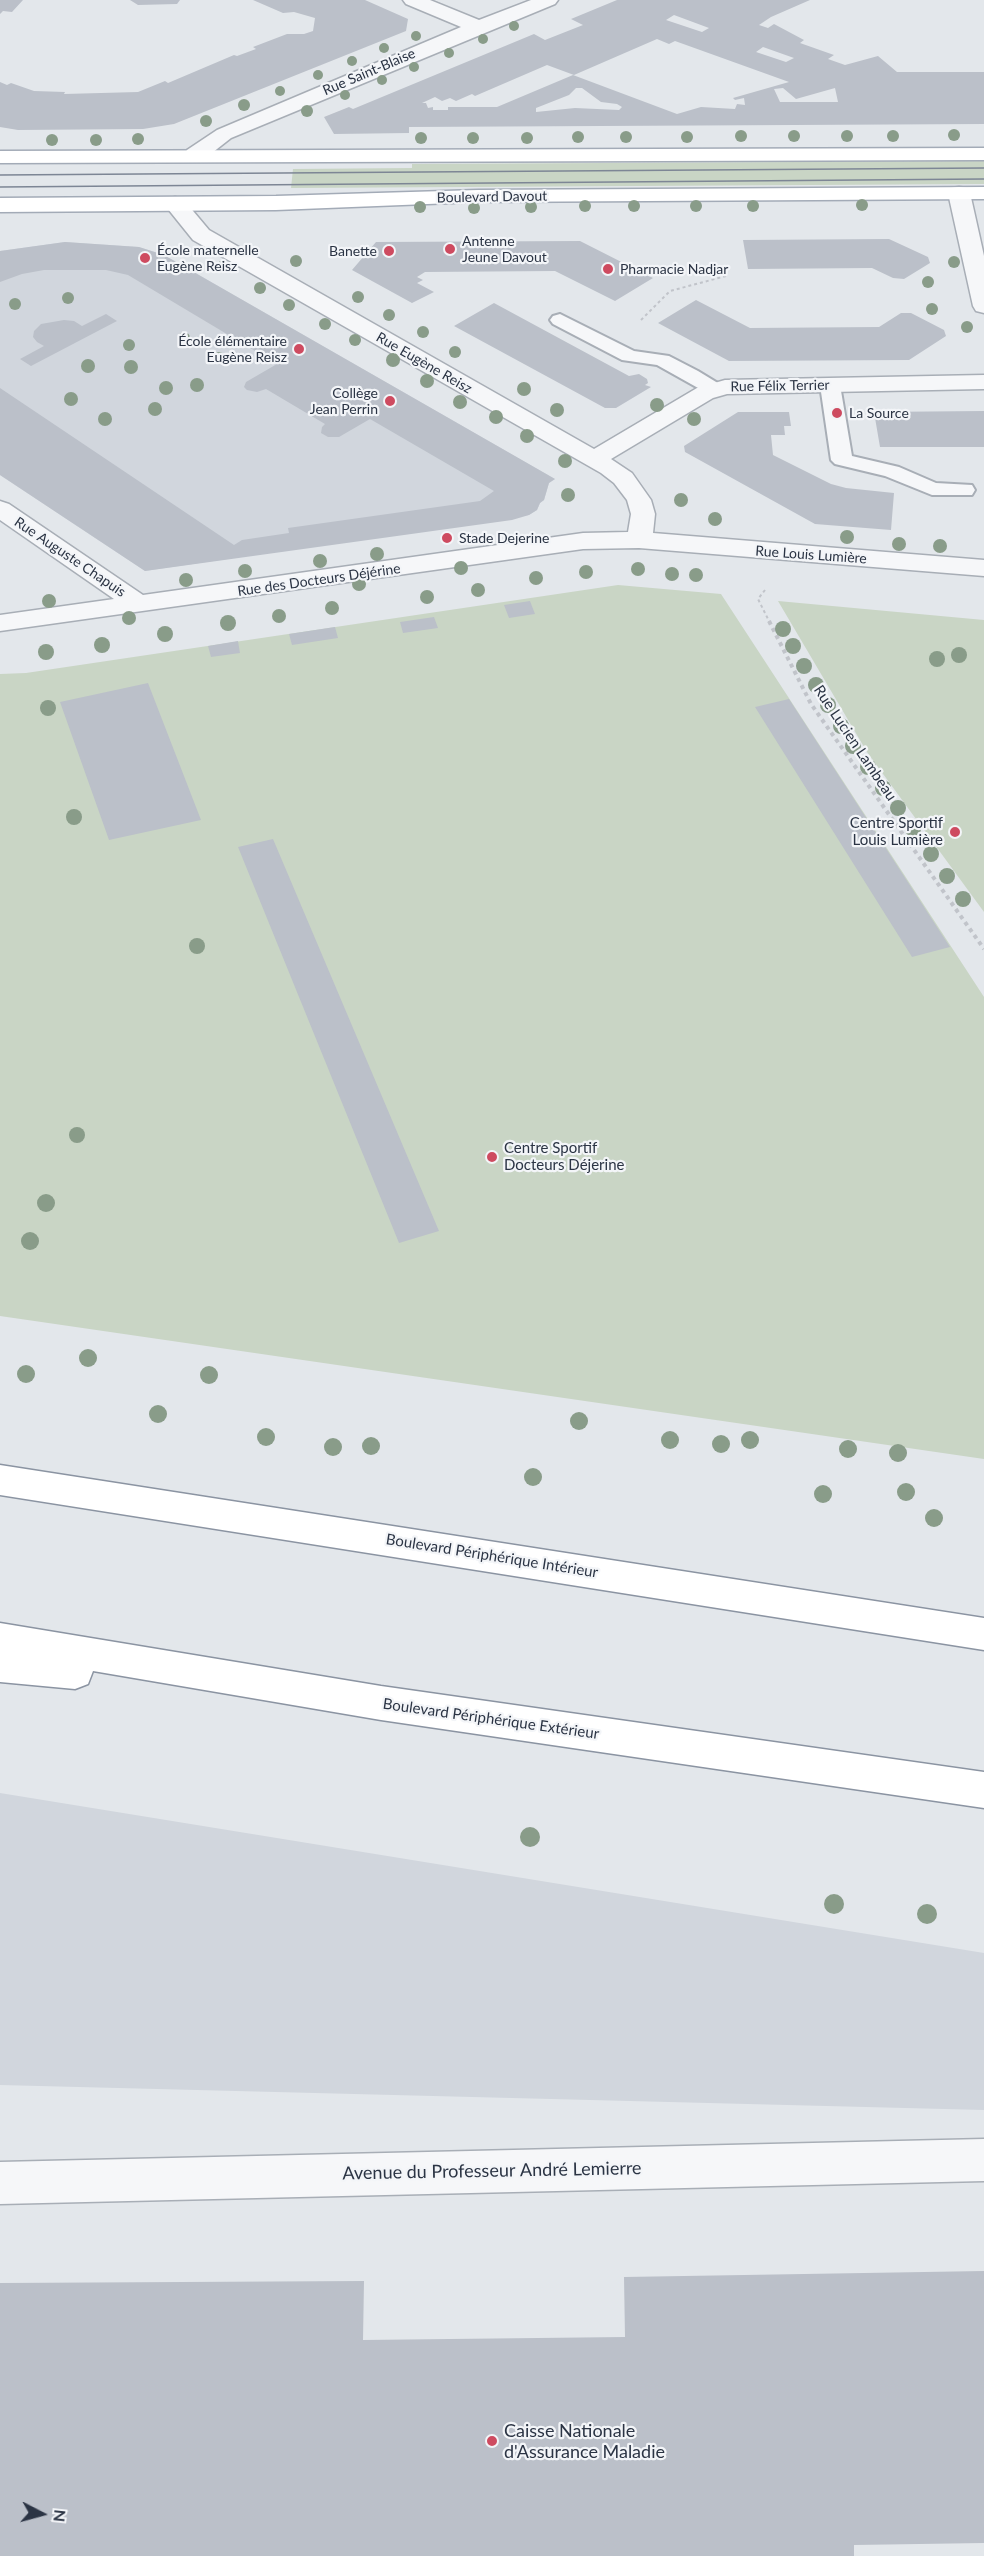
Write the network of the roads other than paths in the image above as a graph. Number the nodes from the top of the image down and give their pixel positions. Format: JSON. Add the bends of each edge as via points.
{"nodes":[{"id":1,"x":413,"y":0,"type":"edge"},
{"id":2,"x":548,"y":0,"type":"edge"},
{"id":3,"x":477,"y":27,"type":"junction"},
{"id":4,"x":984,"y":154,"type":"edge"},
{"id":5,"x":195,"y":155,"type":"junction"},
{"id":6,"x":0,"y":157,"type":"edge"},
{"id":7,"x":959,"y":193,"type":"junction"},
{"id":8,"x":984,"y":193,"type":"edge"},
{"id":9,"x":175,"y":204,"type":"junction"},
{"id":10,"x":0,"y":205,"type":"edge"},
{"id":11,"x":984,"y":306,"type":"edge"},
{"id":12,"x":560,"y":320,"type":"dead end"},
{"id":13,"x":984,"y":382,"type":"edge"},
{"id":14,"x":830,"y":384,"type":"junction"},
{"id":15,"x":714,"y":389,"type":"junction"},
{"id":16,"x":595,"y":458,"type":"junction"},
{"id":17,"x":964,"y":490,"type":"dead end"},
{"id":18,"x":0,"y":509,"type":"edge"},
{"id":19,"x":639,"y":540,"type":"junction"},
{"id":20,"x":984,"y":568,"type":"edge"},
{"id":21,"x":140,"y":605,"type":"junction"},
{"id":22,"x":0,"y":622,"type":"edge"},
{"id":23,"x":0,"y":1460,"type":"edge"},
{"id":24,"x":0,"y":1480,"type":"edge"},
{"id":25,"x":160,"y":1504,"type":"junction"},
{"id":26,"x":984,"y":1634,"type":"edge"},
{"id":27,"x":0,"y":1639,"type":"edge"},
{"id":28,"x":0,"y":1665,"type":"edge"},
{"id":29,"x":381,"y":1703,"type":"junction"},
{"id":30,"x":984,"y":1790,"type":"edge"},
{"id":31,"x":984,"y":2160,"type":"edge"},
{"id":32,"x":0,"y":2183,"type":"edge"}],
"edges":[{"from":1,"to":3,"type":"street"},
{"from":2,"to":3,"type":"street","name":"Rue Saint-Blaise"},
{"from":3,"to":5,"type":"street","name":"Rue Saint-Blaise","via":[[224,134]]},
{"from":4,"to":5,"type":"main road"},
{"from":5,"to":6,"type":"main road"},
{"from":7,"to":8,"type":"main road","name":"Boulevard Davout"},
{"from":7,"to":9,"type":"main road","name":"Boulevard Davout","via":[[478,196]]},
{"from":7,"to":11,"type":"street"},
{"from":9,"to":10,"type":"main road","name":"Boulevard Davout"},
{"from":9,"to":16,"type":"street","name":"Rue Eugène Reisz","via":[[201,235]]},
{"from":12,"to":15,"type":"lane","via":[[629,356],[662,360]]},
{"from":13,"to":14,"type":"street","name":"Rue Félix Terrier"},
{"from":14,"to":15,"type":"street","name":"Rue Félix Terrier"},
{"from":14,"to":17,"type":"lane","via":[[842,460],[892,471],[932,489]]},
{"from":15,"to":16,"type":"street","name":"Rue Félix Terrier"},
{"from":16,"to":19,"type":"street","name":"Rue Eugène Reisz","via":[[623,478],[639,500],[643,514]]},
{"from":18,"to":21,"type":"street","name":"Rue Auguste Chapuis"},
{"from":19,"to":20,"type":"street","name":"Rue Louis Lumière"},
{"from":19,"to":21,"type":"street","name":"Rue des Docteurs Déjérine","via":[[583,542]]},
{"from":21,"to":22,"type":"street","name":"Rue des Docteurs Déjérine"},
{"from":23,"to":25,"type":"main road"},
{"from":24,"to":25,"type":"main road","name":"Boulevard Périphérique Intérieur"},
{"from":25,"to":26,"type":"main road","name":"Boulevard Périphérique Intérieur"},
{"from":27,"to":29,"type":"main road","name":"Boulevard Périphérique Extérieur"},
{"from":28,"to":29,"type":"main road"},
{"from":29,"to":30,"type":"main road","name":"Boulevard Périphérique Extérieur"},
{"from":31,"to":32,"type":"street","name":"Avenue du Professeur André Lemierre"}]}
